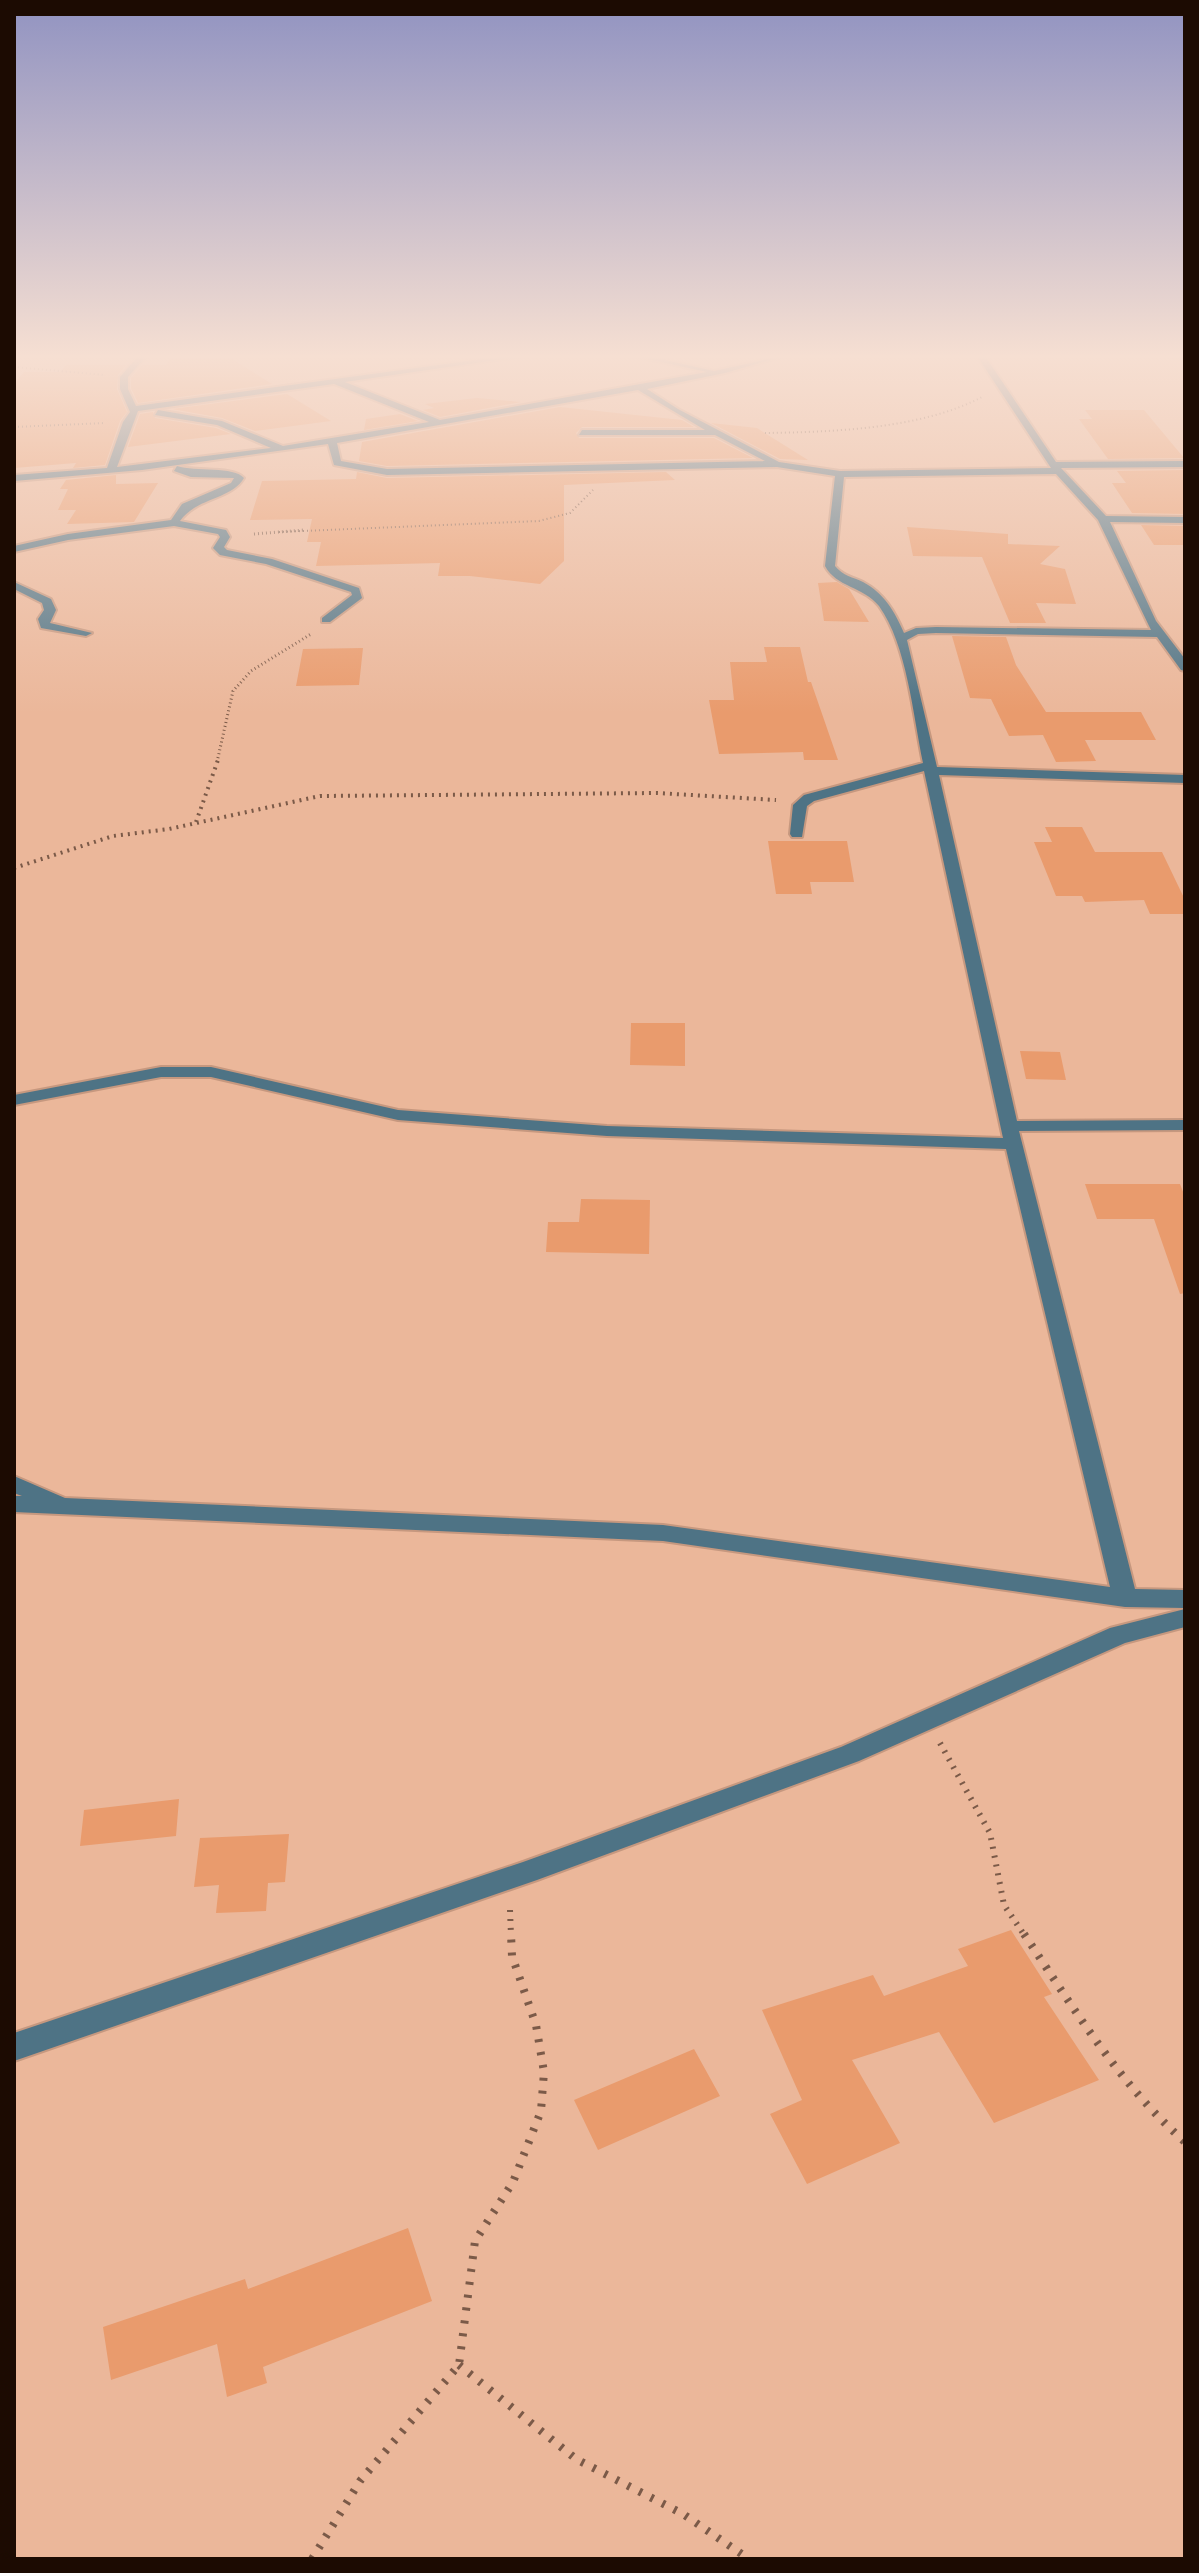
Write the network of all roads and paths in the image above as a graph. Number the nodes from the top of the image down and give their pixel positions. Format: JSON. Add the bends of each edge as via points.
{"nodes":[{"id":1,"x":74,"y":473,"type":"edge"},
{"id":2,"x":187,"y":473,"type":"edge"},
{"id":3,"x":596,"y":473,"type":"edge"},
{"id":4,"x":834,"y":473,"type":"edge"},
{"id":5,"x":873,"y":473,"type":"edge"},
{"id":6,"x":1061,"y":473,"type":"edge"},
{"id":7,"x":840,"y":474,"type":"junction"},
{"id":8,"x":14,"y":478,"type":"edge"},
{"id":9,"x":1103,"y":519,"type":"junction"},
{"id":10,"x":1185,"y":520,"type":"edge"},
{"id":11,"x":174,"y":523,"type":"junction"},
{"id":12,"x":225,"y":534,"type":"junction"},
{"id":13,"x":14,"y":549,"type":"edge"},
{"id":14,"x":14,"y":585,"type":"edge"},
{"id":15,"x":326,"y":620,"type":"joint"},
{"id":16,"x":86,"y":633,"type":"dead end"},
{"id":17,"x":1160,"y":634,"type":"junction"},
{"id":18,"x":900,"y":639,"type":"junction"},
{"id":19,"x":1185,"y":667,"type":"edge"},
{"id":20,"x":929,"y":768,"type":"junction"},
{"id":21,"x":1185,"y":779,"type":"edge"},
{"id":22,"x":809,"y":798,"type":"junction"},
{"id":23,"x":196,"y":823,"type":"junction"},
{"id":24,"x":797,"y":834,"type":"dead end"},
{"id":25,"x":14,"y":868,"type":"edge"},
{"id":26,"x":14,"y":1100,"type":"edge"},
{"id":27,"x":1185,"y":1125,"type":"edge"},
{"id":28,"x":1011,"y":1135,"type":"junction"},
{"id":29,"x":14,"y":1484,"type":"edge"},
{"id":30,"x":14,"y":1504,"type":"edge"},
{"id":31,"x":66,"y":1505,"type":"junction"},
{"id":32,"x":1125,"y":1598,"type":"junction"},
{"id":33,"x":1185,"y":1599,"type":"edge"},
{"id":34,"x":1185,"y":1618,"type":"edge"},
{"id":35,"x":928,"y":1720,"type":"junction"},
{"id":36,"x":527,"y":1872,"type":"junction"},
{"id":37,"x":14,"y":2047,"type":"edge"},
{"id":38,"x":1185,"y":2142,"type":"edge"},
{"id":39,"x":459,"y":2365,"type":"junction"},
{"id":40,"x":312,"y":2559,"type":"edge"},
{"id":41,"x":749,"y":2559,"type":"edge"}],
"edges":[{"from":1,"to":8,"type":"street"},
{"from":2,"to":11,"type":"street","via":[[239,478],[235,485],[186,506]]},
{"from":3,"to":12,"type":"path","via":[[600,480],[591,495],[570,513],[539,521]]},
{"from":4,"to":7,"type":"street"},
{"from":5,"to":7,"type":"street"},
{"from":6,"to":9,"type":"street"},
{"from":7,"to":18,"type":"street","via":[[828,564],[834,574],[863,586],[886,606]]},
{"from":9,"to":10,"type":"street"},
{"from":9,"to":17,"type":"street"},
{"from":11,"to":12,"type":"street"},
{"from":11,"to":13,"type":"street"},
{"from":12,"to":15,"type":"street","via":[[218,548],[224,553],[268,561],[355,590],[358,596]]},
{"from":14,"to":16,"type":"street","via":[[47,601],[45,626]]},
{"from":15,"to":23,"type":"path","via":[[307,638],[251,671],[233,691],[214,777]]},
{"from":17,"to":18,"type":"street","via":[[936,630]]},
{"from":17,"to":19,"type":"street"},
{"from":18,"to":20,"type":"street"},
{"from":20,"to":21,"type":"street"},
{"from":20,"to":22,"type":"street"},
{"from":20,"to":28,"type":"street"},
{"from":22,"to":23,"type":"path","via":[[592,793],[320,796]]},
{"from":22,"to":24,"type":"street","via":[[800,805]]},
{"from":23,"to":25,"type":"path","via":[[113,836]]},
{"from":26,"to":28,"type":"street","via":[[161,1072],[211,1072],[398,1115],[607,1131]]},
{"from":27,"to":28,"type":"street"},
{"from":28,"to":32,"type":"street"},
{"from":29,"to":31,"type":"street"},
{"from":30,"to":31,"type":"street"},
{"from":31,"to":32,"type":"street","via":[[663,1533]]},
{"from":32,"to":33,"type":"street"},
{"from":34,"to":35,"type":"street","via":[[1119,1635]]},
{"from":35,"to":36,"type":"street","via":[[850,1754]]},
{"from":35,"to":38,"type":"path","via":[[990,1833],[1004,1905],[1102,2049],[1158,2118]]},
{"from":36,"to":37,"type":"street"},
{"from":36,"to":39,"type":"path","via":[[509,1911],[512,1956],[536,2025],[544,2072],[541,2111],[513,2182],[475,2241]]},
{"from":39,"to":40,"type":"path","via":[[360,2481]]},
{"from":39,"to":41,"type":"path","via":[[576,2459],[683,2514]]}]}
